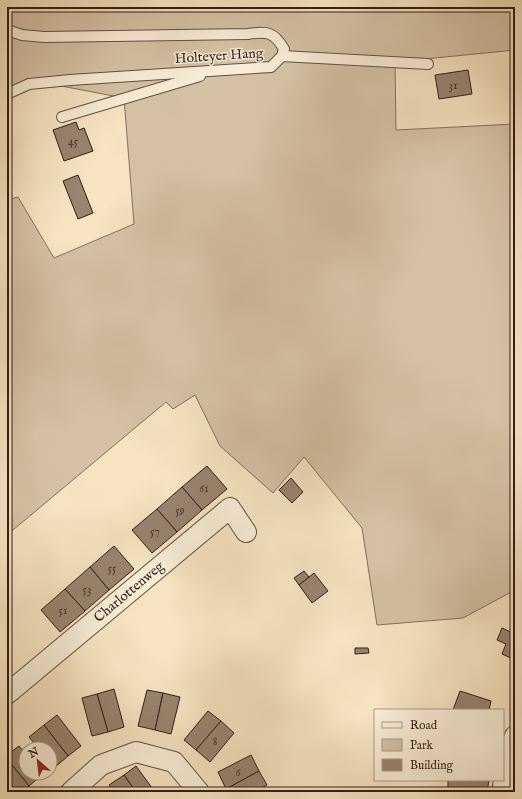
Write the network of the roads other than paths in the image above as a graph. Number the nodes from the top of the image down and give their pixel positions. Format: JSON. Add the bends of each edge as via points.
{"nodes":[{"id":1,"x":7,"y":30,"type":"edge"},
{"id":2,"x":282,"y":56,"type":"junction"},
{"id":3,"x":428,"y":64,"type":"dead end"},
{"id":4,"x":218,"y":71,"type":"junction"},
{"id":5,"x":7,"y":94,"type":"edge"},
{"id":6,"x":62,"y":117,"type":"dead end"},
{"id":7,"x":246,"y":532,"type":"dead end"},
{"id":8,"x":7,"y":694,"type":"edge"},
{"id":9,"x":515,"y":736,"type":"edge"},
{"id":10,"x":71,"y":792,"type":"edge"},
{"id":11,"x":199,"y":792,"type":"edge"},
{"id":12,"x":502,"y":792,"type":"edge"}],
"edges":[{"from":1,"to":2,"type":"lane","name":"Holteyer Hang","via":[[22,35],[44,37],[264,32],[278,38],[284,49]]},
{"from":2,"to":3,"type":"lane"},
{"from":2,"to":4,"type":"lane","name":"Holteyer Hang","via":[[271,67]]},
{"from":4,"to":5,"type":"lane","name":"Holteyer Hang","via":[[29,84]]},
{"from":4,"to":6,"type":"lane"},
{"from":7,"to":8,"type":"street","name":"Charlottenweg","via":[[230,508]]},
{"from":9,"to":12,"type":"street","via":[[510,748]]},
{"from":10,"to":11,"type":"street","via":[[101,765],[136,752],[174,762]]}]}
